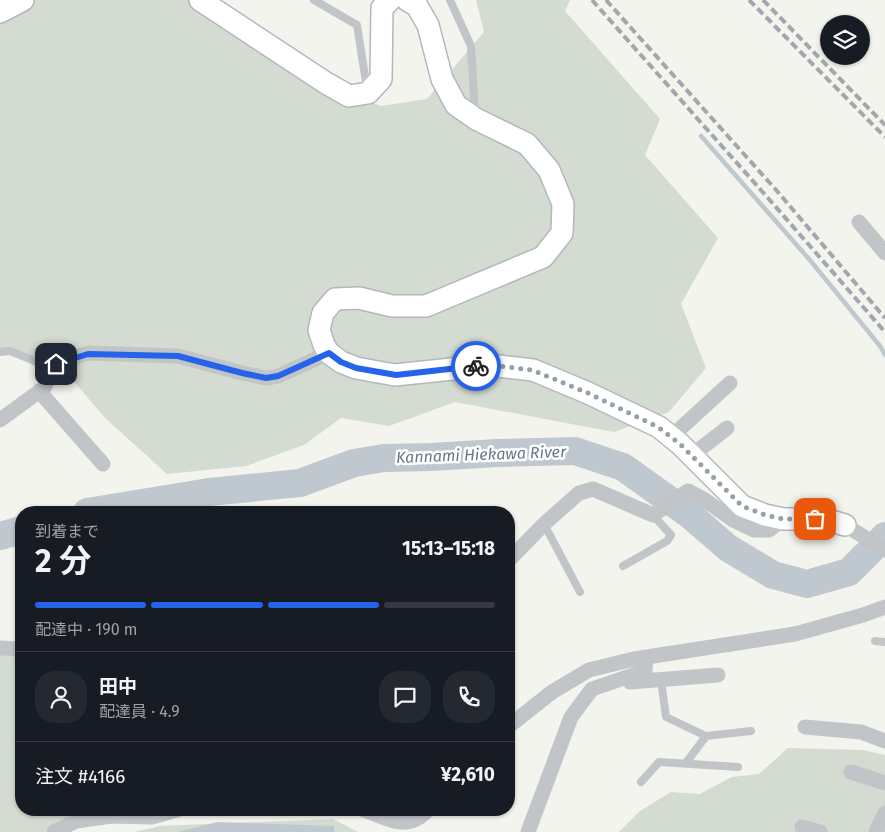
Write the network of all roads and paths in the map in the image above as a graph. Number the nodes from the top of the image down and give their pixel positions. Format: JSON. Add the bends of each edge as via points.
{"nodes":[{"id":1,"x":23,"y":0,"type":"edge"},
{"id":2,"x":200,"y":0,"type":"edge"},
{"id":3,"x":314,"y":0,"type":"edge"},
{"id":4,"x":390,"y":0,"type":"edge"},
{"id":5,"x":407,"y":0,"type":"edge"},
{"id":6,"x":450,"y":0,"type":"edge"},
{"id":7,"x":0,"y":12,"type":"edge"},
{"id":8,"x":368,"y":94,"type":"junction"},
{"id":9,"x":476,"y":119,"type":"junction"},
{"id":10,"x":859,"y":222,"type":"dead end"},
{"id":11,"x":885,"y":253,"type":"edge"},
{"id":12,"x":0,"y":352,"type":"edge"},
{"id":13,"x":329,"y":353,"type":"junction"},
{"id":14,"x":56,"y":364,"type":"junction"},
{"id":15,"x":730,"y":383,"type":"dead end"},
{"id":16,"x":39,"y":391,"type":"junction"},
{"id":17,"x":0,"y":420,"type":"edge"},
{"id":18,"x":727,"y":428,"type":"dead end"},
{"id":19,"x":671,"y":437,"type":"junction"},
{"id":20,"x":691,"y":456,"type":"junction"},
{"id":21,"x":103,"y":464,"type":"dead end"},
{"id":22,"x":653,"y":515,"type":"junction"},
{"id":23,"x":783,"y":519,"type":"junction"},
{"id":24,"x":544,"y":524,"type":"junction"},
{"id":25,"x":845,"y":525,"type":"joint"},
{"id":26,"x":885,"y":550,"type":"edge"},
{"id":27,"x":515,"y":554,"type":"edge"},
{"id":28,"x":623,"y":566,"type":"dead end"},
{"id":29,"x":580,"y":592,"type":"dead end"},
{"id":30,"x":885,"y":606,"type":"edge"},
{"id":31,"x":875,"y":641,"type":"dead end"},
{"id":32,"x":885,"y":642,"type":"edge"},
{"id":33,"x":0,"y":648,"type":"edge"},
{"id":34,"x":15,"y":649,"type":"edge"},
{"id":35,"x":646,"y":657,"type":"junction"},
{"id":36,"x":718,"y":675,"type":"dead end"},
{"id":37,"x":660,"y":680,"type":"junction"},
{"id":38,"x":604,"y":685,"type":"junction"},
{"id":39,"x":515,"y":721,"type":"edge"},
{"id":40,"x":805,"y":727,"type":"dead end"},
{"id":41,"x":751,"y":730,"type":"dead end"},
{"id":42,"x":706,"y":736,"type":"junction"},
{"id":43,"x":885,"y":741,"type":"edge"},
{"id":44,"x":686,"y":764,"type":"junction"},
{"id":45,"x":738,"y":767,"type":"dead end"},
{"id":46,"x":851,"y":772,"type":"dead end"},
{"id":47,"x":641,"y":782,"type":"dead end"},
{"id":48,"x":885,"y":783,"type":"edge"},
{"id":49,"x":885,"y":813,"type":"edge"},
{"id":50,"x":112,"y":816,"type":"edge"},
{"id":51,"x":112,"y":816,"type":"edge"},
{"id":52,"x":152,"y":816,"type":"edge"},
{"id":53,"x":375,"y":816,"type":"edge"},
{"id":54,"x":422,"y":816,"type":"edge"},
{"id":55,"x":802,"y":827,"type":"dead end"},
{"id":56,"x":398,"y":828,"type":"edge"},
{"id":57,"x":54,"y":832,"type":"edge"},
{"id":58,"x":528,"y":832,"type":"edge"},
{"id":59,"x":820,"y":832,"type":"edge"},
{"id":60,"x":876,"y":832,"type":"edge"}],
"edges":[{"from":1,"to":7,"type":"street"},
{"from":2,"to":8,"type":"street","via":[[349,96]]},
{"from":3,"to":8,"type":"lane","via":[[357,25]]},
{"from":4,"to":8,"type":"street","via":[[382,8],[381,79]]},
{"from":5,"to":9,"type":"street","via":[[417,6],[428,25],[442,79],[456,105]]},
{"from":6,"to":9,"type":"lane","via":[[471,46]]},
{"from":9,"to":13,"type":"street","via":[[528,144],[550,170],[563,204],[562,233],[543,257],[426,306],[392,306],[359,298],[334,299],[323,313],[319,330]]},
{"from":10,"to":11,"type":"street"},
{"from":12,"to":14,"type":"lane","via":[[10,351],[40,363]]},
{"from":13,"to":14,"type":"street","via":[[278,376],[266,378],[178,356],[88,354]]},
{"from":13,"to":19,"type":"street","via":[[356,368],[396,375],[490,365],[532,370],[636,416]]},
{"from":14,"to":16,"type":"street","via":[[44,388]]},
{"from":15,"to":19,"type":"street"},
{"from":16,"to":17,"type":"street"},
{"from":16,"to":21,"type":"street"},
{"from":18,"to":20,"type":"street"},
{"from":19,"to":20,"type":"street"},
{"from":20,"to":23,"type":"street","via":[[742,506]]},
{"from":22,"to":23,"type":"street","via":[[688,491],[754,530],[770,530]]},
{"from":22,"to":24,"type":"street","via":[[593,489],[579,493]]},
{"from":22,"to":28,"type":"lane","via":[[671,535],[667,541]]},
{"from":23,"to":25,"type":"street","via":[[825,519]]},
{"from":24,"to":27,"type":"street"},
{"from":24,"to":29,"type":"lane"},
{"from":25,"to":26,"type":"street"},
{"from":30,"to":35,"type":"street","via":[[796,634]]},
{"from":31,"to":32,"type":"lane"},
{"from":33,"to":34,"type":"street"},
{"from":35,"to":38,"type":"street","via":[[646,671]]},
{"from":35,"to":39,"type":"street","via":[[589,670],[552,692]]},
{"from":36,"to":37,"type":"street"},
{"from":37,"to":38,"type":"street"},
{"from":37,"to":42,"type":"lane","via":[[666,717]]},
{"from":38,"to":58,"type":"street","via":[[592,688],[571,717]]},
{"from":40,"to":43,"type":"street","via":[[860,732]]},
{"from":41,"to":42,"type":"lane"},
{"from":42,"to":44,"type":"lane"},
{"from":44,"to":45,"type":"lane"},
{"from":44,"to":47,"type":"lane","via":[[658,762]]},
{"from":46,"to":48,"type":"street"},
{"from":49,"to":60,"type":"street"},
{"from":50,"to":57,"type":"street","via":[[76,822]]},
{"from":51,"to":52,"type":"street"},
{"from":53,"to":56,"type":"street"},
{"from":54,"to":56,"type":"street"},
{"from":55,"to":59,"type":"street"}]}
